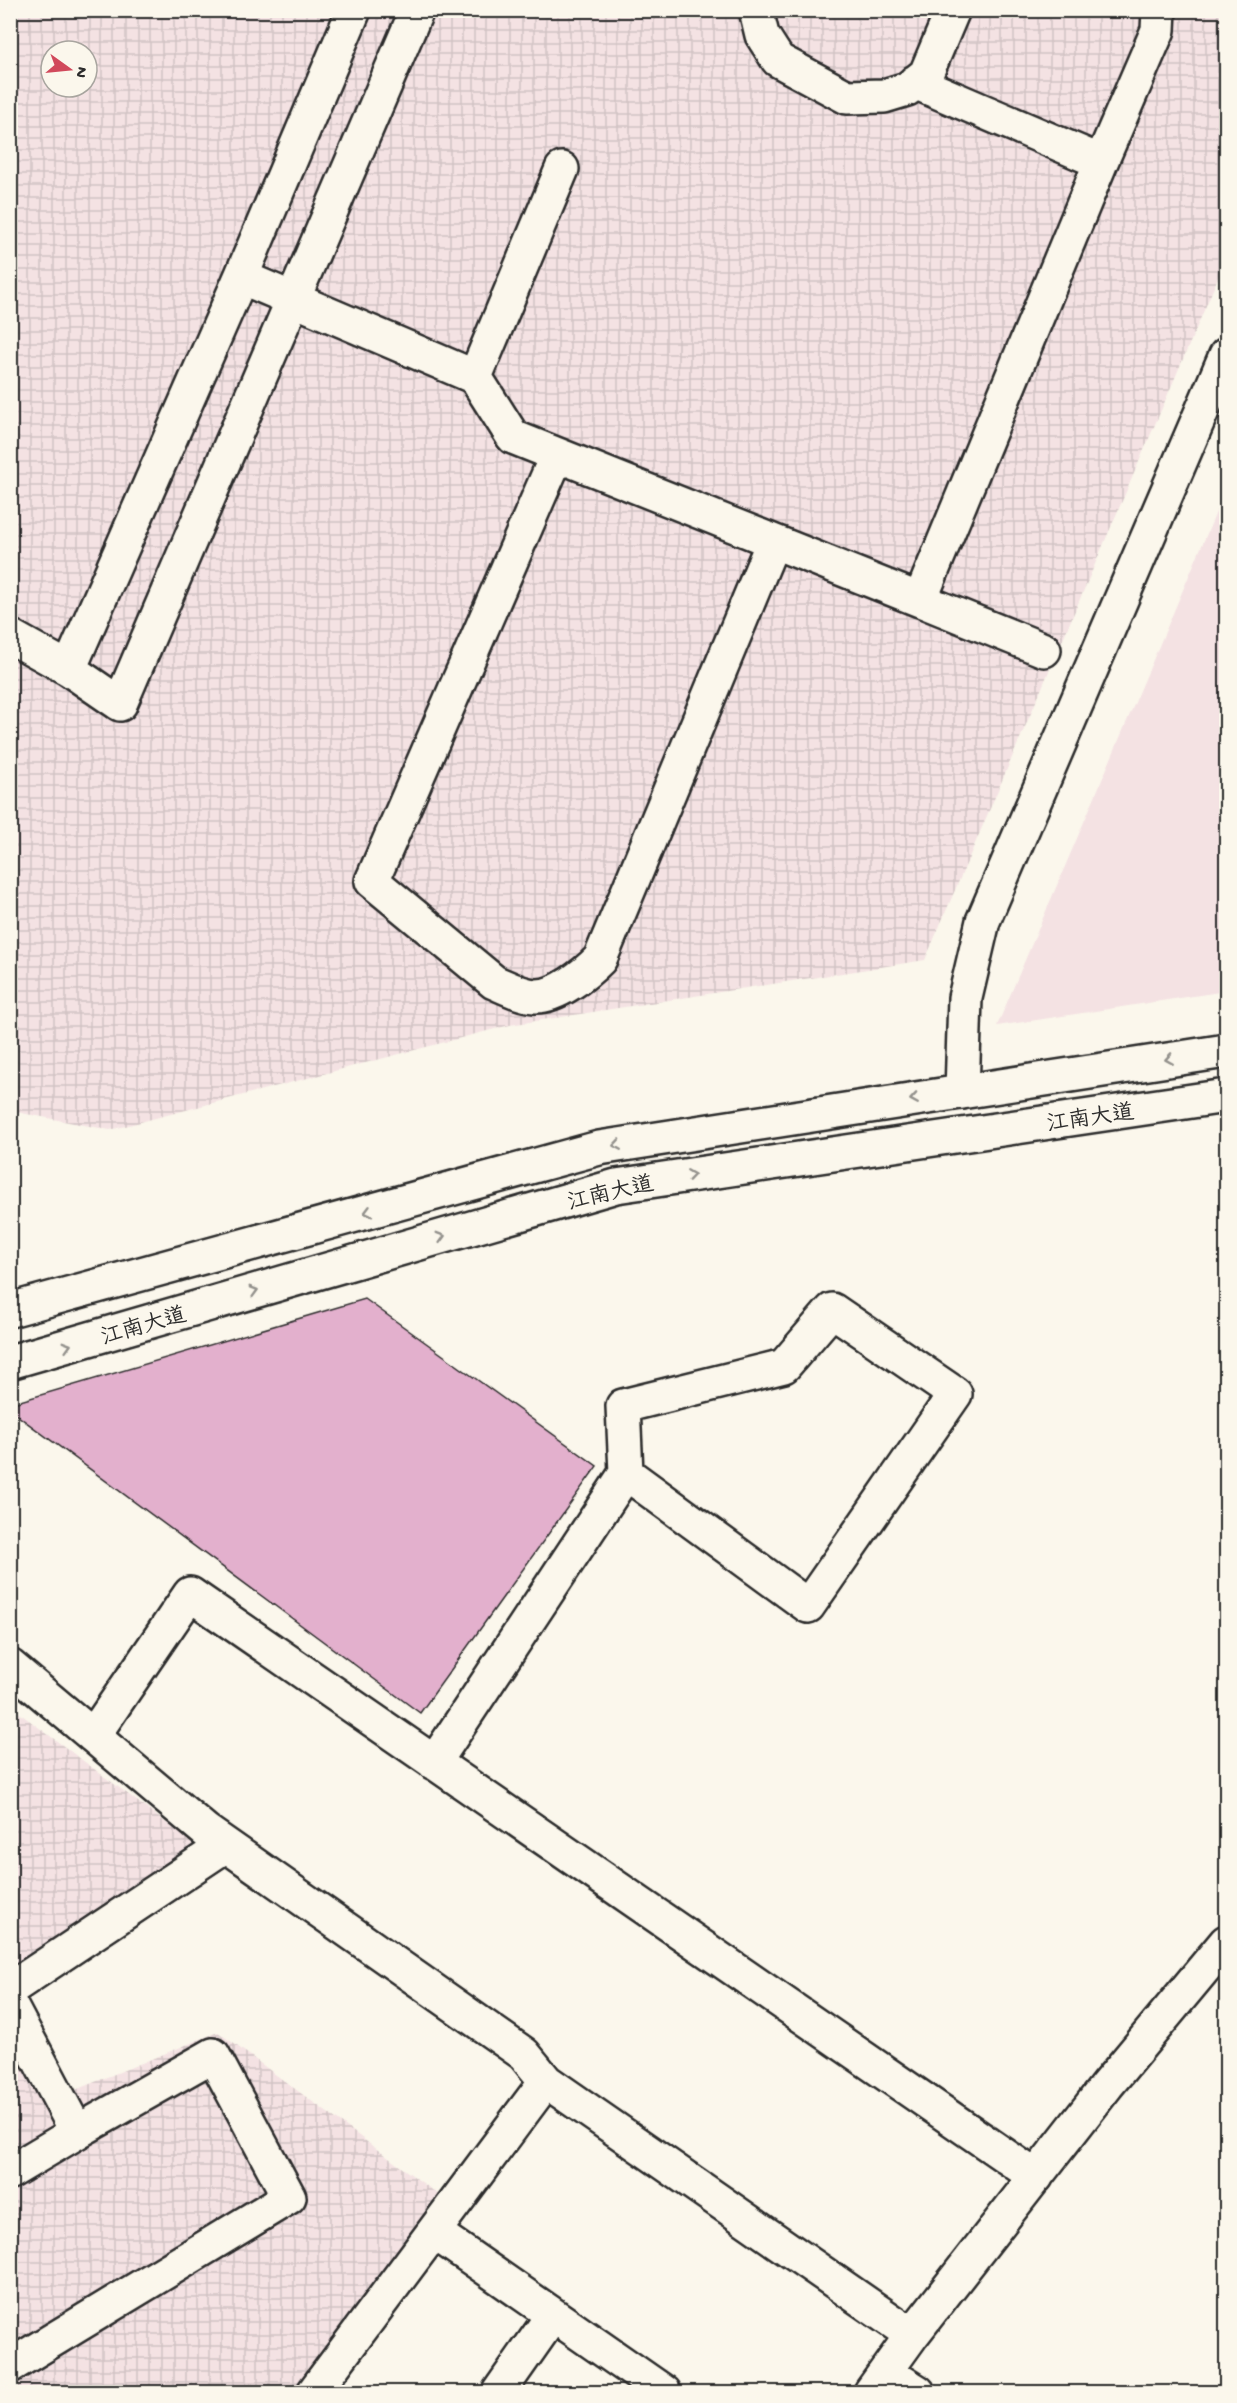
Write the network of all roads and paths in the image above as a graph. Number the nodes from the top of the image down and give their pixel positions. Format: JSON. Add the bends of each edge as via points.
{"nodes":[{"id":1,"x":354,"y":10,"type":"edge"},
{"id":2,"x":417,"y":10,"type":"edge"},
{"id":3,"x":952,"y":10,"type":"edge"},
{"id":4,"x":1159,"y":10,"type":"edge"},
{"id":5,"x":756,"y":11,"type":"edge"},
{"id":6,"x":915,"y":82,"type":"junction"},
{"id":7,"x":1101,"y":162,"type":"junction"},
{"id":8,"x":562,"y":169,"type":"dead end"},
{"id":9,"x":241,"y":278,"type":"junction"},
{"id":10,"x":294,"y":299,"type":"junction"},
{"id":11,"x":1227,"y":355,"type":"edge"},
{"id":12,"x":475,"y":377,"type":"junction"},
{"id":13,"x":557,"y":455,"type":"junction"},
{"id":14,"x":773,"y":542,"type":"junction"},
{"id":15,"x":920,"y":600,"type":"junction"},
{"id":16,"x":10,"y":636,"type":"edge"},
{"id":17,"x":1044,"y":650,"type":"dead end"},
{"id":18,"x":69,"y":669,"type":"junction"},
{"id":19,"x":1227,"y":1050,"type":"edge"},
{"id":20,"x":962,"y":1092,"type":"junction"},
{"id":21,"x":1227,"y":1096,"type":"edge"},
{"id":22,"x":10,"y":1310,"type":"edge"},
{"id":23,"x":10,"y":1362,"type":"edge"},
{"id":24,"x":626,"y":1473,"type":"junction"},
{"id":25,"x":10,"y":1666,"type":"edge"},
{"id":26,"x":93,"y":1736,"type":"junction"},
{"id":27,"x":434,"y":1763,"type":"junction"},
{"id":28,"x":226,"y":1845,"type":"junction"},
{"id":29,"x":1227,"y":1942,"type":"edge"},
{"id":30,"x":10,"y":1989,"type":"edge"},
{"id":31,"x":10,"y":2004,"type":"edge"},
{"id":32,"x":546,"y":2081,"type":"junction"},
{"id":33,"x":77,"y":2132,"type":"junction"},
{"id":34,"x":10,"y":2172,"type":"edge"},
{"id":35,"x":1036,"y":2177,"type":"junction"},
{"id":36,"x":434,"y":2232,"type":"junction"},
{"id":37,"x":553,"y":2315,"type":"junction"},
{"id":38,"x":912,"y":2335,"type":"junction"},
{"id":39,"x":10,"y":2366,"type":"edge"},
{"id":40,"x":879,"y":2382,"type":"edge"},
{"id":41,"x":314,"y":2392,"type":"edge"},
{"id":42,"x":499,"y":2392,"type":"edge"},
{"id":43,"x":664,"y":2392,"type":"edge"},
{"id":44,"x":918,"y":2392,"type":"edge"}],
"edges":[{"from":1,"to":9,"type":"street"},
{"from":2,"to":10,"type":"street"},
{"from":3,"to":6,"type":"street","via":[[926,74]]},
{"from":4,"to":7,"type":"street","via":[[1158,30]]},
{"from":5,"to":6,"type":"street","via":[[762,35],[778,60],[847,97],[884,96],[907,89]]},
{"from":6,"to":7,"type":"street"},
{"from":7,"to":15,"type":"street"},
{"from":8,"to":12,"type":"street"},
{"from":9,"to":10,"type":"street"},
{"from":9,"to":18,"type":"street"},
{"from":10,"to":12,"type":"street"},
{"from":10,"to":18,"type":"street","via":[[120,704]]},
{"from":11,"to":20,"type":"street","via":[[983,921],[965,998]]},
{"from":12,"to":13,"type":"street","via":[[513,437]]},
{"from":13,"to":14,"type":"street"},
{"from":13,"to":14,"type":"street","via":[[372,881],[494,982],[511,989],[536,996],[577,982],[600,959]]},
{"from":14,"to":15,"type":"street"},
{"from":15,"to":17,"type":"street"},
{"from":16,"to":18,"type":"street"},
{"from":19,"to":20,"type":"street","name":"江南大道","one_way":true},
{"from":20,"to":22,"type":"street","name":"江南大道","one_way":true,"via":[[599,1148]]},
{"from":23,"to":21,"type":"street","name":"江南大道","one_way":true,"via":[[616,1186]]},
{"from":24,"to":24,"type":"street","via":[[808,1606],[955,1394],[832,1310],[784,1366],[622,1406]]},
{"from":24,"to":27,"type":"street"},
{"from":25,"to":26,"type":"street"},
{"from":26,"to":27,"type":"street","via":[[190,1594]]},
{"from":26,"to":28,"type":"street"},
{"from":27,"to":35,"type":"street"},
{"from":28,"to":30,"type":"street"},
{"from":28,"to":32,"type":"street","via":[[524,2054]]},
{"from":29,"to":35,"type":"street"},
{"from":31,"to":33,"type":"street"},
{"from":32,"to":36,"type":"street"},
{"from":32,"to":38,"type":"street"},
{"from":33,"to":34,"type":"street"},
{"from":33,"to":39,"type":"street","via":[[213,2055],[289,2197]]},
{"from":35,"to":38,"type":"street"},
{"from":36,"to":37,"type":"street"},
{"from":36,"to":41,"type":"street"},
{"from":37,"to":42,"type":"street"},
{"from":37,"to":43,"type":"street"},
{"from":38,"to":40,"type":"street"},
{"from":40,"to":44,"type":"street"}]}
